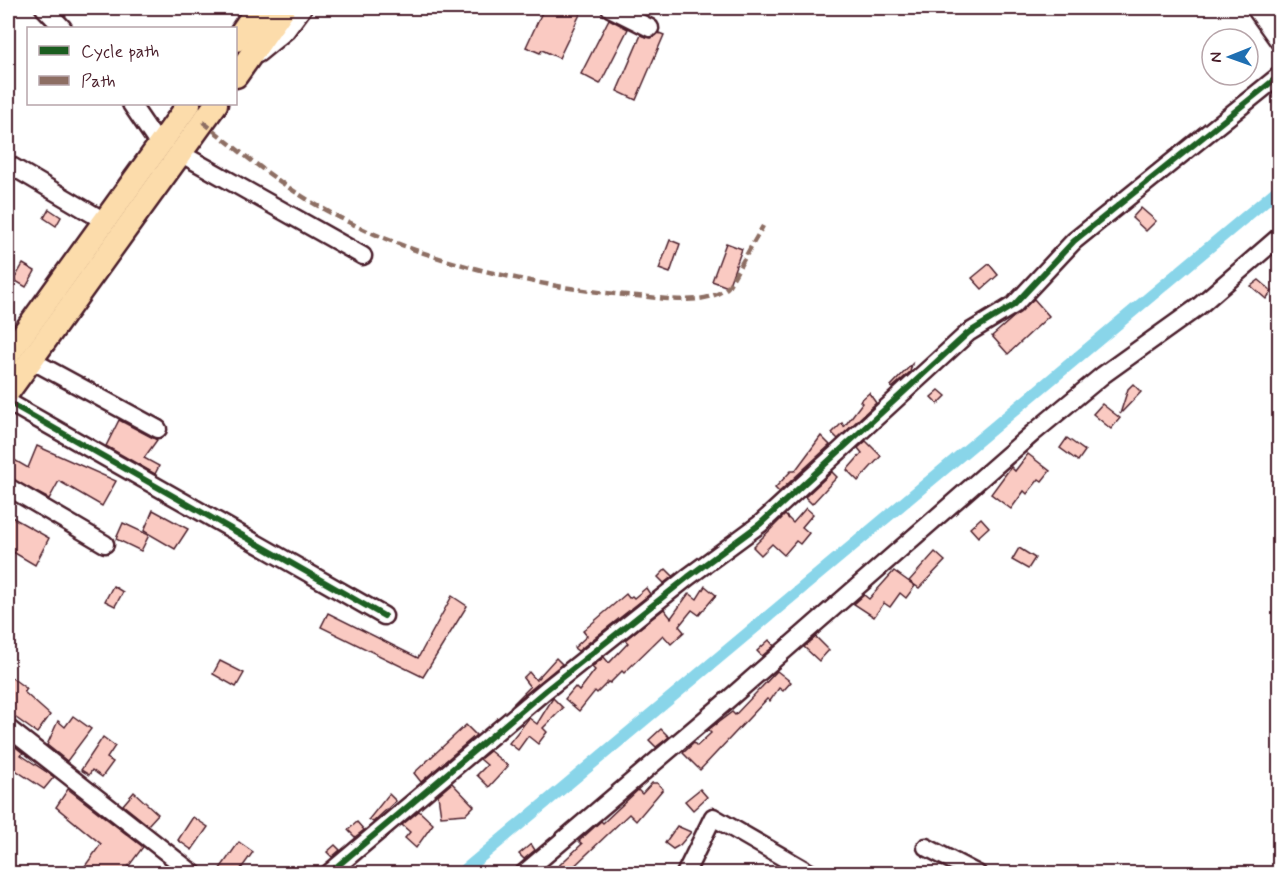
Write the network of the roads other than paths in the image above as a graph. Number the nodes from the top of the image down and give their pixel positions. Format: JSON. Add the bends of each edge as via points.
{"nodes":[{"id":1,"x":44,"y":8,"type":"edge"},
{"id":2,"x":258,"y":8,"type":"edge"},
{"id":3,"x":284,"y":8,"type":"edge"},
{"id":4,"x":303,"y":8,"type":"edge"},
{"id":5,"x":610,"y":8,"type":"edge"},
{"id":6,"x":1255,"y":8,"type":"edge"},
{"id":7,"x":62,"y":27,"type":"edge"},
{"id":8,"x":650,"y":28,"type":"dead end"},
{"id":9,"x":237,"y":39,"type":"edge"},
{"id":10,"x":1280,"y":43,"type":"edge"},
{"id":11,"x":238,"y":72,"type":"edge"},
{"id":12,"x":1280,"y":75,"type":"edge"},
{"id":13,"x":132,"y":105,"type":"edge"},
{"id":14,"x":189,"y":105,"type":"edge"},
{"id":15,"x":215,"y":105,"type":"edge"},
{"id":16,"x":170,"y":149,"type":"junction"},
{"id":17,"x":8,"y":164,"type":"edge"},
{"id":18,"x":106,"y":222,"type":"junction"},
{"id":19,"x":1280,"y":236,"type":"edge"},
{"id":20,"x":363,"y":256,"type":"dead end"},
{"id":21,"x":11,"y":345,"type":"edge"},
{"id":22,"x":31,"y":360,"type":"junction"},
{"id":23,"x":8,"y":393,"type":"edge"},
{"id":24,"x":8,"y":402,"type":"edge"},
{"id":25,"x":158,"y":429,"type":"dead end"},
{"id":26,"x":8,"y":488,"type":"edge"},
{"id":27,"x":105,"y":544,"type":"dead end"},
{"id":28,"x":384,"y":615,"type":"dead end"},
{"id":29,"x":8,"y":728,"type":"edge"},
{"id":30,"x":926,"y":847,"type":"dead end"},
{"id":31,"x":194,"y":873,"type":"edge"},
{"id":32,"x":328,"y":873,"type":"edge"},
{"id":33,"x":523,"y":873,"type":"edge"},
{"id":34,"x":684,"y":873,"type":"edge"},
{"id":35,"x":812,"y":873,"type":"edge"},
{"id":36,"x":978,"y":873,"type":"edge"}],
"edges":[{"from":1,"to":7,"type":"street"},
{"from":2,"to":9,"type":"highway"},
{"from":3,"to":11,"type":"highway"},
{"from":4,"to":11,"type":"street","via":[[286,31]]},
{"from":5,"to":8,"type":"street"},
{"from":6,"to":10,"type":"street"},
{"from":12,"to":32,"type":"street","via":[[1074,241],[1014,305],[968,333],[760,524],[546,690]]},
{"from":13,"to":16,"type":"street"},
{"from":14,"to":16,"type":"highway"},
{"from":15,"to":16,"type":"highway"},
{"from":16,"to":18,"type":"highway"},
{"from":16,"to":20,"type":"street"},
{"from":16,"to":22,"type":"highway"},
{"from":17,"to":18,"type":"street"},
{"from":18,"to":21,"type":"highway"},
{"from":19,"to":33,"type":"street","via":[[1198,307],[1103,375],[1034,433]]},
{"from":22,"to":23,"type":"highway"},
{"from":22,"to":25,"type":"street"},
{"from":24,"to":28,"type":"street"},
{"from":26,"to":27,"type":"street"},
{"from":29,"to":31,"type":"street"},
{"from":30,"to":36,"type":"street"},
{"from":34,"to":35,"type":"street","via":[[713,817]]}]}
